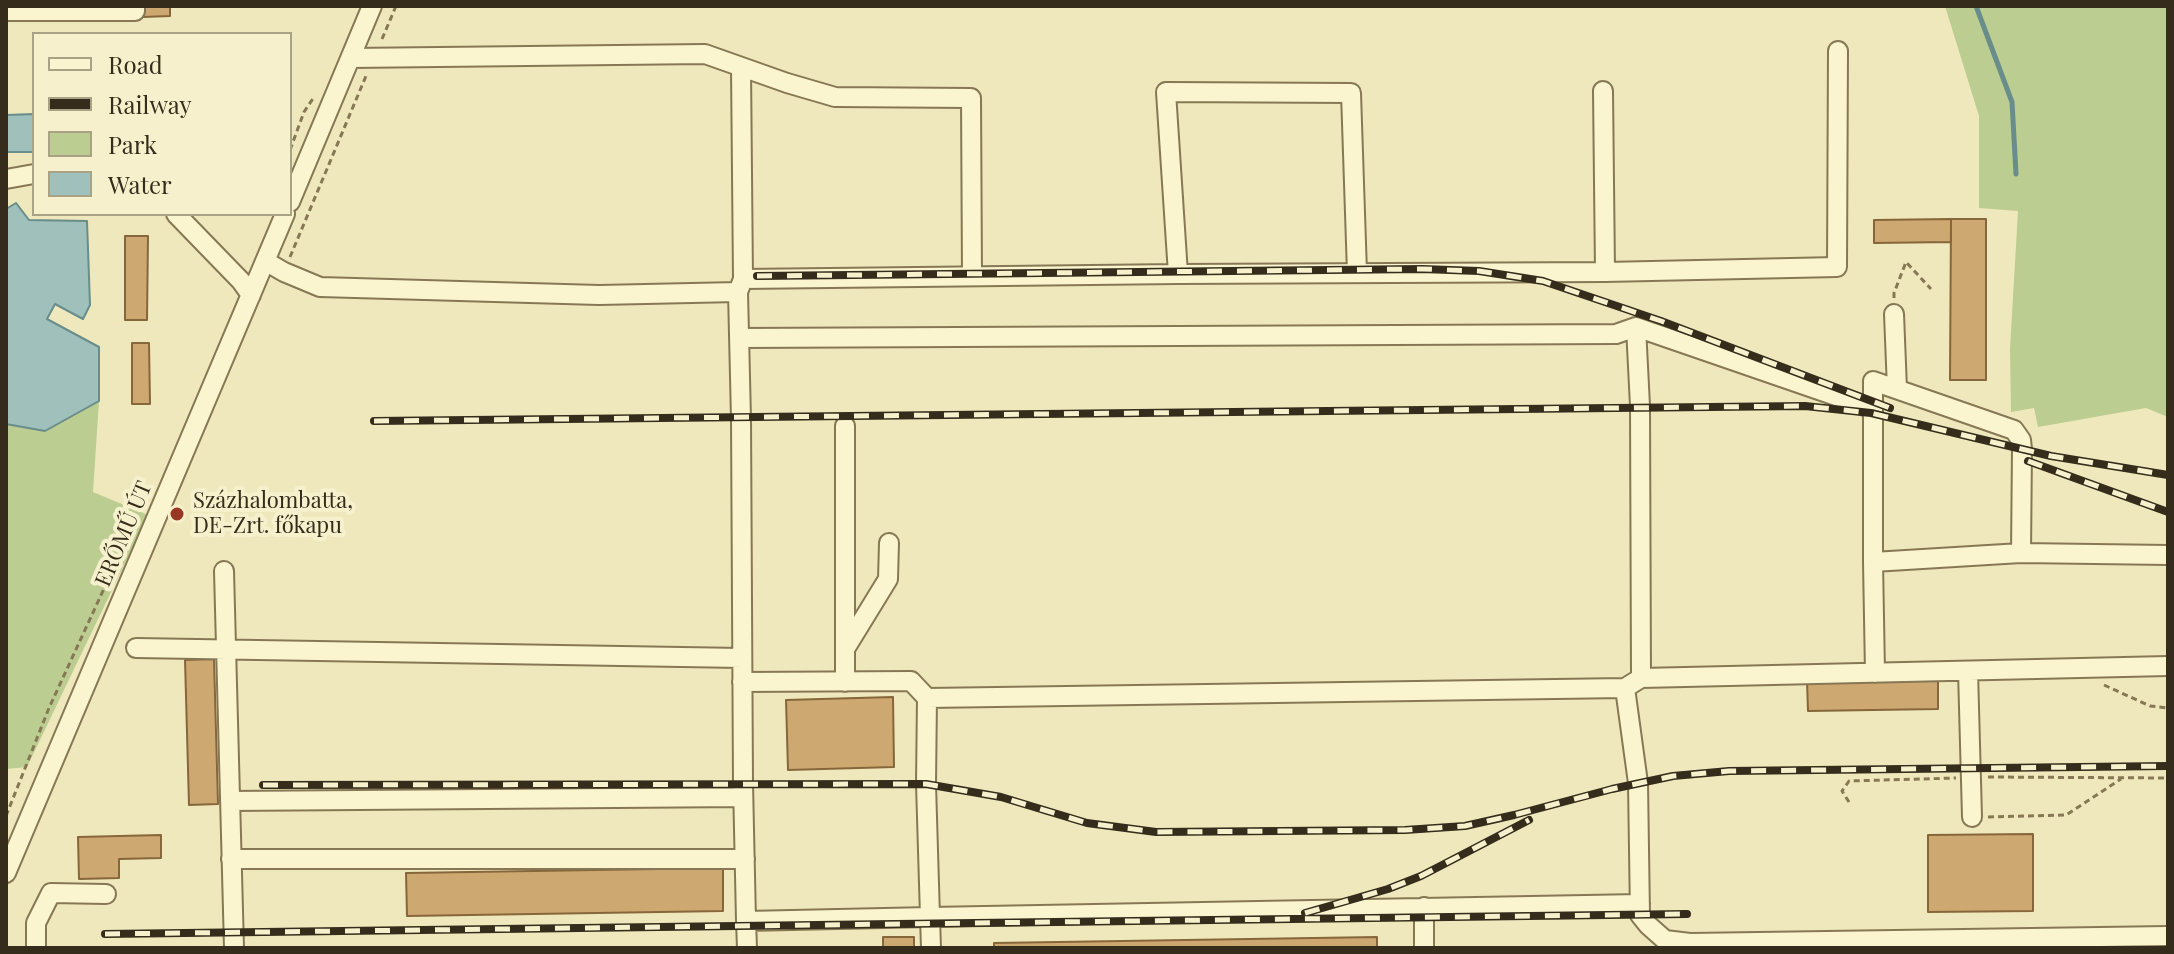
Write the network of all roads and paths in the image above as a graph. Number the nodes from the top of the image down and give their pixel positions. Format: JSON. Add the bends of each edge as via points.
{"nodes":[{"id":1,"x":135,"y":6,"type":"edge"},
{"id":2,"x":372,"y":6,"type":"edge"},
{"id":3,"x":396,"y":6,"type":"edge"},
{"id":4,"x":6,"y":11,"type":"edge"},
{"id":5,"x":1838,"y":51,"type":"dead end"},
{"id":6,"x":374,"y":57,"type":"junction"},
{"id":7,"x":351,"y":58,"type":"junction"},
{"id":8,"x":741,"y":68,"type":"junction"},
{"id":9,"x":1603,"y":91,"type":"dead end"},
{"id":10,"x":32,"y":174,"type":"edge"},
{"id":11,"x":6,"y":179,"type":"edge"},
{"id":12,"x":292,"y":197,"type":"edge"},
{"id":13,"x":178,"y":216,"type":"edge"},
{"id":14,"x":284,"y":216,"type":"edge"},
{"id":15,"x":265,"y":261,"type":"junction"},
{"id":16,"x":284,"y":272,"type":"junction"},
{"id":17,"x":1605,"y":272,"type":"junction"},
{"id":18,"x":1357,"y":273,"type":"junction"},
{"id":19,"x":1178,"y":274,"type":"junction"},
{"id":20,"x":972,"y":276,"type":"junction"},
{"id":21,"x":740,"y":285,"type":"junction"},
{"id":22,"x":1931,"y":289,"type":"dead end"},
{"id":23,"x":251,"y":295,"type":"junction"},
{"id":24,"x":1894,"y":314,"type":"joint"},
{"id":25,"x":1636,"y":327,"type":"junction"},
{"id":26,"x":739,"y":338,"type":"junction"},
{"id":27,"x":1897,"y":389,"type":"junction"},
{"id":28,"x":1871,"y":408,"type":"junction"},
{"id":29,"x":845,"y":426,"type":"dead end"},
{"id":30,"x":889,"y":543,"type":"dead end"},
{"id":31,"x":2021,"y":553,"type":"junction"},
{"id":32,"x":2168,"y":555,"type":"edge"},
{"id":33,"x":1873,"y":562,"type":"junction"},
{"id":34,"x":224,"y":571,"type":"dead end"},
{"id":35,"x":136,"y":648,"type":"dead end"},
{"id":36,"x":845,"y":649,"type":"junction"},
{"id":37,"x":225,"y":650,"type":"junction"},
{"id":38,"x":742,"y":658,"type":"junction"},
{"id":39,"x":2168,"y":666,"type":"edge"},
{"id":40,"x":1968,"y":671,"type":"junction"},
{"id":41,"x":1875,"y":673,"type":"junction"},
{"id":42,"x":2093,"y":680,"type":"dead end"},
{"id":43,"x":742,"y":682,"type":"junction"},
{"id":44,"x":845,"y":682,"type":"junction"},
{"id":45,"x":1633,"y":683,"type":"junction"},
{"id":46,"x":927,"y":698,"type":"junction"},
{"id":47,"x":2168,"y":708,"type":"edge"},
{"id":48,"x":1972,"y":777,"type":"junction"},
{"id":49,"x":2168,"y":778,"type":"edge"},
{"id":50,"x":2121,"y":779,"type":"junction"},
{"id":51,"x":743,"y":797,"type":"junction"},
{"id":52,"x":230,"y":801,"type":"junction"},
{"id":53,"x":1849,"y":802,"type":"dead end"},
{"id":54,"x":1972,"y":817,"type":"joint"},
{"id":55,"x":231,"y":859,"type":"junction"},
{"id":56,"x":745,"y":859,"type":"junction"},
{"id":57,"x":6,"y":873,"type":"edge"},
{"id":58,"x":106,"y":894,"type":"dead end"},
{"id":59,"x":1640,"y":904,"type":"junction"},
{"id":60,"x":1424,"y":907,"type":"junction"},
{"id":61,"x":930,"y":917,"type":"junction"},
{"id":62,"x":746,"y":921,"type":"junction"},
{"id":63,"x":2168,"y":936,"type":"edge"},
{"id":64,"x":36,"y":948,"type":"edge"},
{"id":65,"x":234,"y":948,"type":"edge"},
{"id":66,"x":747,"y":948,"type":"edge"},
{"id":67,"x":931,"y":948,"type":"edge"},
{"id":68,"x":1424,"y":948,"type":"edge"}],
"edges":[{"from":1,"to":4,"type":"street","via":[[135,11]]},
{"from":2,"to":7,"type":"street"},
{"from":3,"to":6,"type":"path"},
{"from":5,"to":17,"type":"street","via":[[1837,267]]},
{"from":6,"to":7,"type":"street"},
{"from":6,"to":8,"type":"street","via":[[705,54]]},
{"from":6,"to":16,"type":"path"},
{"from":7,"to":12,"type":"street"},
{"from":8,"to":20,"type":"street","via":[[835,97],[971,98]]},
{"from":8,"to":21,"type":"street"},
{"from":9,"to":17,"type":"street"},
{"from":10,"to":11,"type":"street"},
{"from":13,"to":23,"type":"street"},
{"from":14,"to":15,"type":"street","name":"ERŐMŰ ÚT"},
{"from":15,"to":16,"type":"street"},
{"from":15,"to":23,"type":"street","name":"ERŐMŰ ÚT"},
{"from":16,"to":21,"type":"street","via":[[320,287],[599,295]]},
{"from":17,"to":18,"type":"street"},
{"from":18,"to":19,"type":"street"},
{"from":18,"to":19,"type":"street","via":[[1351,93],[1166,92]]},
{"from":19,"to":20,"type":"street"},
{"from":20,"to":21,"type":"street"},
{"from":21,"to":26,"type":"street"},
{"from":22,"to":24,"type":"path","via":[[1906,262],[1894,293]]},
{"from":23,"to":57,"type":"street","name":"ERŐMŰ ÚT"},
{"from":24,"to":27,"type":"street"},
{"from":25,"to":26,"type":"street","via":[[1616,334]]},
{"from":25,"to":28,"type":"street"},
{"from":25,"to":45,"type":"street","via":[[1640,406]]},
{"from":26,"to":38,"type":"street"},
{"from":27,"to":28,"type":"street","via":[[1873,381]]},
{"from":27,"to":31,"type":"street","via":[[2014,430],[2022,449]]},
{"from":28,"to":33,"type":"street"},
{"from":29,"to":36,"type":"street"},
{"from":30,"to":36,"type":"street","via":[[888,579]]},
{"from":31,"to":32,"type":"street"},
{"from":31,"to":33,"type":"street"},
{"from":33,"to":41,"type":"street"},
{"from":34,"to":37,"type":"street"},
{"from":35,"to":37,"type":"street"},
{"from":36,"to":44,"type":"street"},
{"from":37,"to":38,"type":"street"},
{"from":37,"to":52,"type":"street"},
{"from":38,"to":43,"type":"street"},
{"from":39,"to":40,"type":"street"},
{"from":40,"to":41,"type":"street"},
{"from":40,"to":48,"type":"street"},
{"from":41,"to":45,"type":"street"},
{"from":42,"to":47,"type":"path","via":[[2150,706]]},
{"from":43,"to":44,"type":"street"},
{"from":43,"to":51,"type":"street"},
{"from":44,"to":46,"type":"street","via":[[911,681]]},
{"from":45,"to":46,"type":"street"},
{"from":45,"to":59,"type":"street"},
{"from":46,"to":61,"type":"street"},
{"from":48,"to":50,"type":"path"},
{"from":48,"to":53,"type":"path","via":[[1849,781],[1842,791]]},
{"from":48,"to":54,"type":"street"},
{"from":49,"to":50,"type":"path"},
{"from":50,"to":54,"type":"path","via":[[2066,815]]},
{"from":51,"to":52,"type":"street"},
{"from":51,"to":56,"type":"street"},
{"from":52,"to":55,"type":"street"},
{"from":55,"to":56,"type":"street"},
{"from":55,"to":65,"type":"street"},
{"from":56,"to":62,"type":"street"},
{"from":58,"to":64,"type":"street","via":[[51,893],[36,923]]},
{"from":59,"to":60,"type":"street"},
{"from":59,"to":63,"type":"street","via":[[1640,915],[1665,940],[1690,943]]},
{"from":60,"to":61,"type":"street"},
{"from":60,"to":68,"type":"street"},
{"from":61,"to":62,"type":"street"},
{"from":61,"to":67,"type":"street"},
{"from":62,"to":66,"type":"street"}]}
